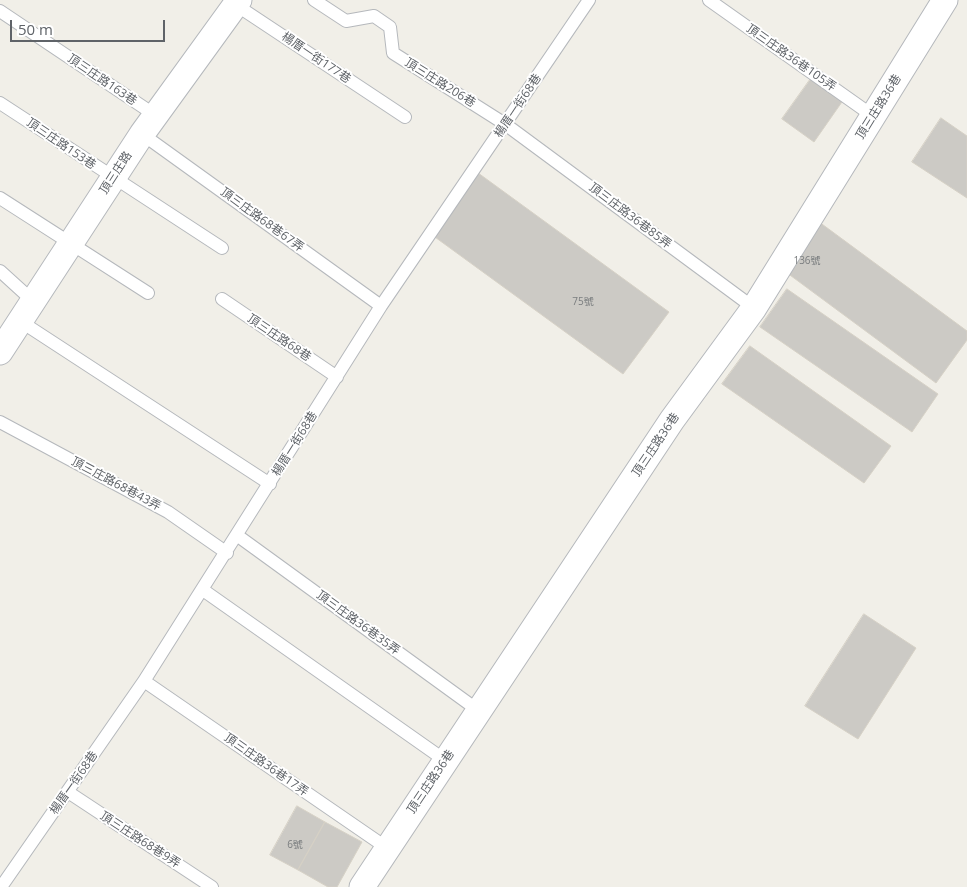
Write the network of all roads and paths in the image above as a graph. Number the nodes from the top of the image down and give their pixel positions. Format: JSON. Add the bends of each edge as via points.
{"nodes":[{"id":1,"x":314,"y":0,"type":"edge"},
{"id":2,"x":709,"y":0,"type":"edge"},
{"id":3,"x":945,"y":0,"type":"edge"},
{"id":4,"x":234,"y":1,"type":"edge"},
{"id":5,"x":584,"y":2,"type":"edge"},
{"id":6,"x":0,"y":11,"type":"edge"},
{"id":7,"x":0,"y":103,"type":"edge"},
{"id":8,"x":873,"y":116,"type":"junction"},
{"id":9,"x":405,"y":117,"type":"dead end"},
{"id":10,"x":148,"y":124,"type":"junction"},
{"id":11,"x":505,"y":124,"type":"junction"},
{"id":12,"x":113,"y":178,"type":"junction"},
{"id":13,"x":0,"y":198,"type":"edge"},
{"id":14,"x":70,"y":244,"type":"junction"},
{"id":15,"x":222,"y":248,"type":"dead end"},
{"id":16,"x":0,"y":271,"type":"edge"},
{"id":17,"x":148,"y":294,"type":"dead end"},
{"id":18,"x":222,"y":299,"type":"dead end"},
{"id":19,"x":381,"y":306,"type":"junction"},
{"id":20,"x":754,"y":308,"type":"junction"},
{"id":21,"x":26,"y":311,"type":"junction"},
{"id":22,"x":0,"y":352,"type":"edge"},
{"id":23,"x":337,"y":377,"type":"junction"},
{"id":24,"x":0,"y":422,"type":"edge"},
{"id":25,"x":270,"y":484,"type":"junction"},
{"id":26,"x":238,"y":536,"type":"junction"},
{"id":27,"x":227,"y":553,"type":"junction"},
{"id":28,"x":204,"y":590,"type":"junction"},
{"id":29,"x":144,"y":681,"type":"junction"},
{"id":30,"x":479,"y":711,"type":"junction"},
{"id":31,"x":446,"y":761,"type":"junction"},
{"id":32,"x":68,"y":792,"type":"junction"},
{"id":33,"x":388,"y":848,"type":"junction"},
{"id":34,"x":1,"y":887,"type":"edge"},
{"id":35,"x":212,"y":887,"type":"edge"},
{"id":36,"x":362,"y":887,"type":"edge"}],
"edges":[{"from":1,"to":11,"type":"lane","name":"頂三庄路206巷","via":[[346,21],[374,16],[390,28],[393,53]]},
{"from":2,"to":8,"type":"lane","name":"頂三庄路36巷105弄"},
{"from":3,"to":8,"type":"street","name":"頂三庄路36巷"},
{"from":4,"to":9,"type":"lane","name":"楊厝一街177巷"},
{"from":4,"to":10,"type":"street","name":"頂三庄路"},
{"from":5,"to":11,"type":"lane","name":"楊厝一街68巷"},
{"from":6,"to":10,"type":"lane","name":"頂三庄路163巷"},
{"from":7,"to":12,"type":"lane","name":"頂三庄路153巷"},
{"from":8,"to":20,"type":"street","name":"頂三庄路36巷"},
{"from":10,"to":12,"type":"street","name":"頂三庄路"},
{"from":10,"to":19,"type":"lane","name":"頂三庄路68巷67弄"},
{"from":11,"to":19,"type":"lane","name":"楊厝一街68巷"},
{"from":11,"to":20,"type":"lane","name":"頂三庄路36巷85弄"},
{"from":12,"to":14,"type":"street","name":"頂三庄路"},
{"from":12,"to":15,"type":"lane","name":"頂三庄路153巷"},
{"from":13,"to":14,"type":"lane"},
{"from":14,"to":17,"type":"lane"},
{"from":14,"to":21,"type":"street","name":"頂三庄路"},
{"from":16,"to":21,"type":"lane"},
{"from":18,"to":23,"type":"lane","name":"頂三庄路68巷"},
{"from":19,"to":23,"type":"lane","name":"楊厝一街68巷"},
{"from":20,"to":30,"type":"street","name":"頂三庄路36巷","via":[[672,420]]},
{"from":21,"to":22,"type":"street","name":"頂三庄路"},
{"from":21,"to":25,"type":"lane"},
{"from":23,"to":25,"type":"lane","name":"楊厝一街68巷"},
{"from":24,"to":27,"type":"lane","name":"頂三庄路68巷43弄","via":[[168,512]]},
{"from":25,"to":26,"type":"lane","name":"楊厝一街68巷"},
{"from":26,"to":27,"type":"lane","name":"楊厝一街68巷"},
{"from":26,"to":30,"type":"lane","name":"頂三庄路36巷35弄"},
{"from":27,"to":28,"type":"lane","name":"楊厝一街68巷"},
{"from":28,"to":29,"type":"lane","name":"楊厝一街68巷"},
{"from":28,"to":31,"type":"lane"},
{"from":29,"to":32,"type":"lane","name":"楊厝一街68巷"},
{"from":29,"to":33,"type":"lane","name":"頂三庄路36巷17弄"},
{"from":30,"to":31,"type":"street","name":"頂三庄路36巷"},
{"from":31,"to":33,"type":"street","name":"頂三庄路36巷"},
{"from":32,"to":34,"type":"lane","name":"楊厝一街68巷"},
{"from":32,"to":35,"type":"lane","name":"頂三庄路68巷9弄"},
{"from":33,"to":36,"type":"street","name":"頂三庄路36巷"}]}
